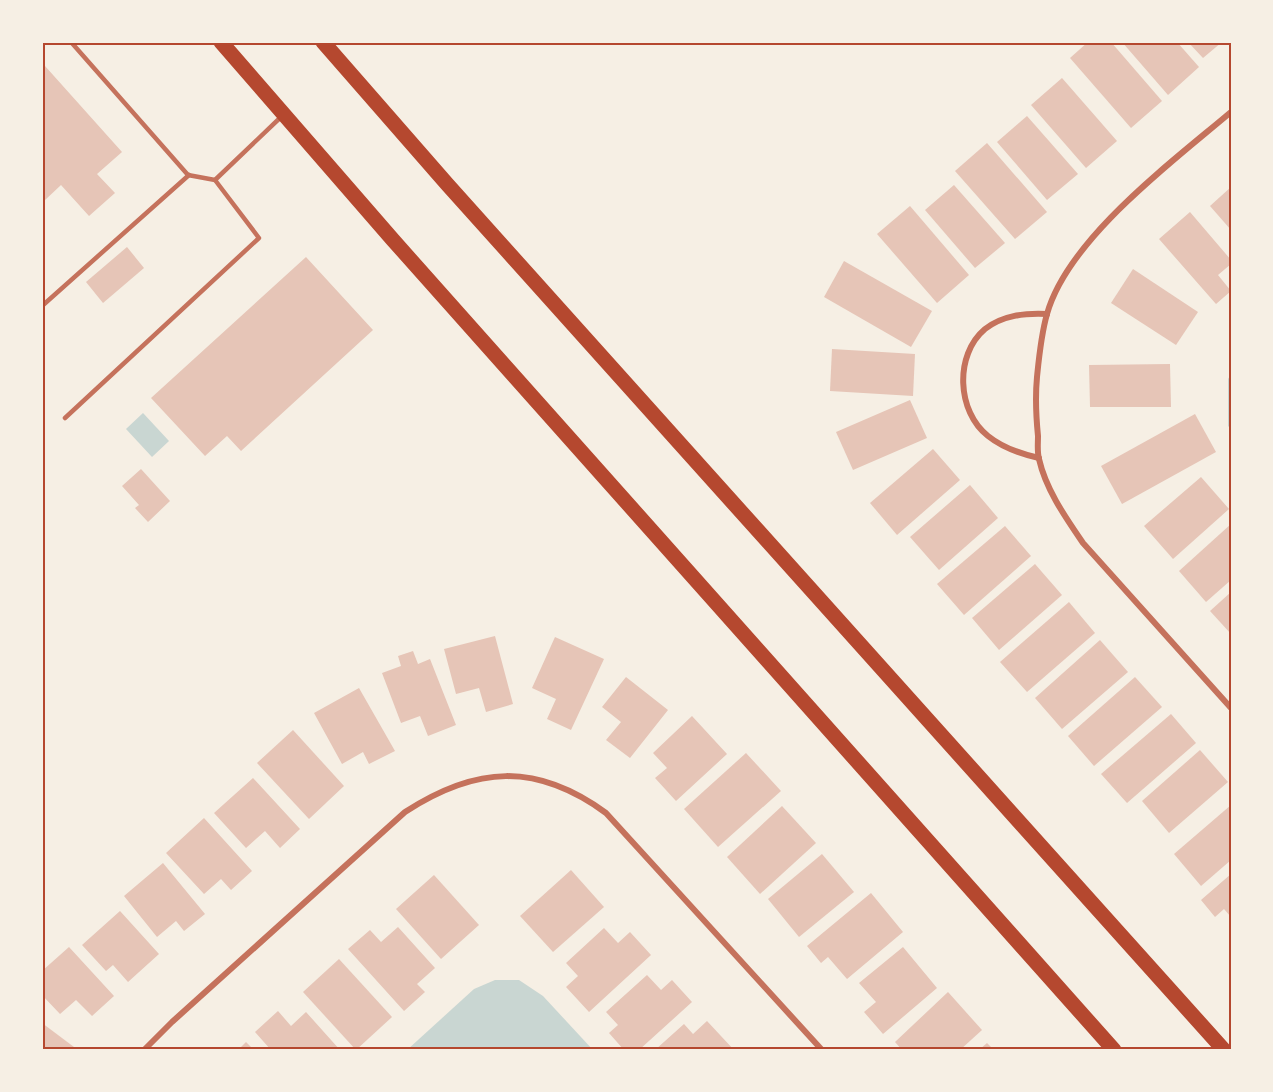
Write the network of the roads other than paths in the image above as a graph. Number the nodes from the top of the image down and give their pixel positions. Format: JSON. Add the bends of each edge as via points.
{"nodes":[{"id":1,"x":71,"y":42,"type":"edge"},
{"id":2,"x":221,"y":42,"type":"edge"},
{"id":3,"x":323,"y":42,"type":"edge"},
{"id":4,"x":1231,"y":112,"type":"edge"},
{"id":5,"x":284,"y":114,"type":"junction"},
{"id":6,"x":189,"y":175,"type":"junction"},
{"id":7,"x":214,"y":180,"type":"junction"},
{"id":8,"x":42,"y":306,"type":"edge"},
{"id":9,"x":1047,"y":314,"type":"junction"},
{"id":10,"x":66,"y":418,"type":"dead end"},
{"id":11,"x":1039,"y":458,"type":"junction"},
{"id":12,"x":1231,"y":708,"type":"edge"},
{"id":13,"x":144,"y":1050,"type":"edge"},
{"id":14,"x":822,"y":1050,"type":"edge"},
{"id":15,"x":1114,"y":1050,"type":"edge"},
{"id":16,"x":1224,"y":1050,"type":"edge"}],
"edges":[{"from":1,"to":6,"type":"lane"},
{"from":2,"to":5,"type":"main road"},
{"from":3,"to":16,"type":"main road"},
{"from":4,"to":9,"type":"street","via":[[1122,205],[1076,259]]},
{"from":5,"to":7,"type":"lane"},
{"from":5,"to":15,"type":"main road"},
{"from":6,"to":7,"type":"lane"},
{"from":6,"to":8,"type":"lane"},
{"from":7,"to":10,"type":"lane","via":[[259,238]]},
{"from":9,"to":11,"type":"street","via":[[1035,402]]},
{"from":9,"to":11,"type":"street","via":[[1018,314],[984,330],[965,363],[963,381],[964,400],[986,435],[1004,447]]},
{"from":11,"to":12,"type":"street","via":[[1051,491],[1083,543]]},
{"from":13,"to":14,"type":"street","via":[[405,812],[430,795],[491,776],[554,784],[582,795],[606,813]]}]}
